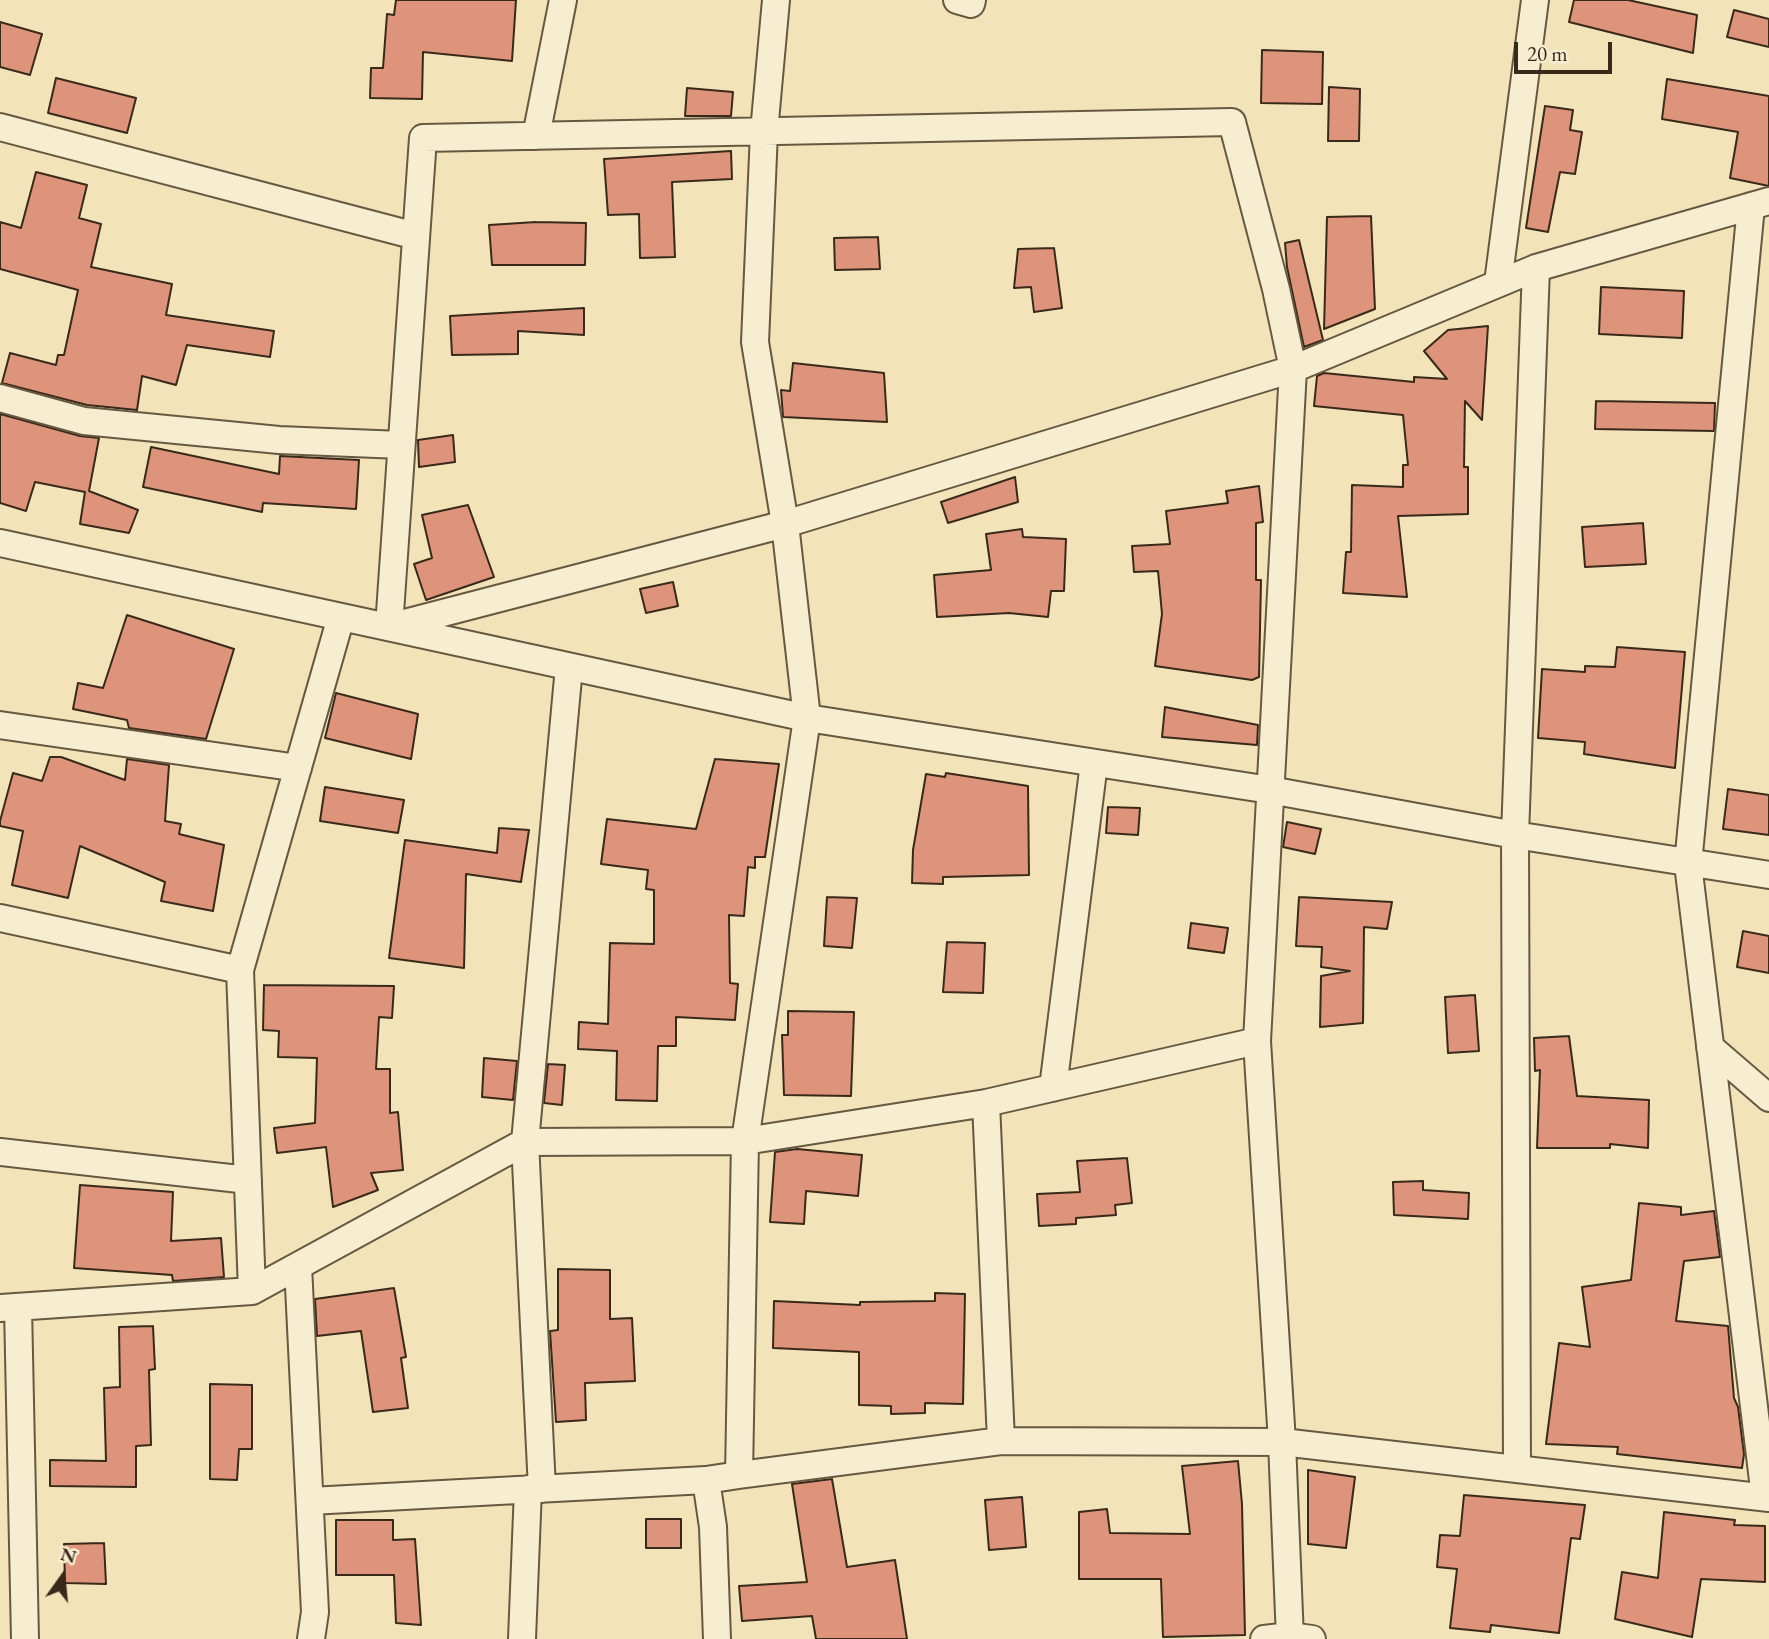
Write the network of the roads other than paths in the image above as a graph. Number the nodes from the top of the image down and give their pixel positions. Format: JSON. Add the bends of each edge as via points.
{"nodes":[{"id":1,"x":564,"y":0,"type":"edge"},
{"id":2,"x":776,"y":0,"type":"edge"},
{"id":3,"x":957,"y":0,"type":"edge"},
{"id":4,"x":972,"y":0,"type":"edge"},
{"id":5,"x":1535,"y":0,"type":"edge"},
{"id":6,"x":0,"y":127,"type":"edge"},
{"id":7,"x":764,"y":132,"type":"junction"},
{"id":8,"x":536,"y":136,"type":"junction"},
{"id":9,"x":1760,"y":204,"type":"edge"},
{"id":10,"x":416,"y":236,"type":"junction"},
{"id":11,"x":1536,"y":268,"type":"junction"},
{"id":12,"x":1498,"y":283,"type":"junction"},
{"id":13,"x":1293,"y":369,"type":"junction"},
{"id":14,"x":0,"y":398,"type":"edge"},
{"id":15,"x":401,"y":445,"type":"junction"},
{"id":16,"x":785,"y":524,"type":"junction"},
{"id":17,"x":0,"y":543,"type":"edge"},
{"id":18,"x":341,"y":617,"type":"junction"},
{"id":19,"x":389,"y":627,"type":"junction"},
{"id":20,"x":569,"y":667,"type":"junction"},
{"id":21,"x":807,"y":718,"type":"junction"},
{"id":22,"x":0,"y":726,"type":"edge"},
{"id":23,"x":1094,"y":763,"type":"junction"},
{"id":24,"x":298,"y":768,"type":"junction"},
{"id":25,"x":1270,"y":790,"type":"junction"},
{"id":26,"x":1515,"y":835,"type":"junction"},
{"id":27,"x":1688,"y":864,"type":"junction"},
{"id":28,"x":1769,"y":875,"type":"edge"},
{"id":29,"x":0,"y":918,"type":"edge"},
{"id":30,"x":240,"y":970,"type":"junction"},
{"id":31,"x":1257,"y":1041,"type":"junction"},
{"id":32,"x":1710,"y":1047,"type":"junction"},
{"id":33,"x":1053,"y":1088,"type":"junction"},
{"id":34,"x":1769,"y":1098,"type":"edge"},
{"id":35,"x":986,"y":1103,"type":"junction"},
{"id":36,"x":745,"y":1141,"type":"junction"},
{"id":37,"x":526,"y":1142,"type":"junction"},
{"id":38,"x":0,"y":1152,"type":"edge"},
{"id":39,"x":248,"y":1180,"type":"junction"},
{"id":40,"x":298,"y":1266,"type":"junction"},
{"id":41,"x":252,"y":1291,"type":"junction"},
{"id":42,"x":9,"y":1307,"type":"edge"},
{"id":43,"x":10,"y":1365,"type":"edge"},
{"id":44,"x":1001,"y":1441,"type":"junction"},
{"id":45,"x":1282,"y":1442,"type":"junction"},
{"id":46,"x":1517,"y":1469,"type":"junction"},
{"id":47,"x":738,"y":1475,"type":"junction"},
{"id":48,"x":706,"y":1480,"type":"junction"},
{"id":49,"x":535,"y":1489,"type":"junction"},
{"id":50,"x":1767,"y":1498,"type":"edge"},
{"id":51,"x":310,"y":1501,"type":"junction"},
{"id":52,"x":1289,"y":1638,"type":"edge"},
{"id":53,"x":26,"y":1639,"type":"edge"},
{"id":54,"x":311,"y":1639,"type":"edge"},
{"id":55,"x":522,"y":1639,"type":"edge"},
{"id":56,"x":718,"y":1639,"type":"edge"}],
"edges":[{"from":1,"to":8,"type":"street"},
{"from":2,"to":7,"type":"street"},
{"from":3,"to":4,"type":"street","via":[[971,4]]},
{"from":5,"to":12,"type":"street"},
{"from":6,"to":10,"type":"street"},
{"from":7,"to":8,"type":"street"},
{"from":7,"to":13,"type":"street","via":[[1233,122]]},
{"from":7,"to":16,"type":"street","via":[[755,342]]},
{"from":8,"to":10,"type":"street","via":[[423,138]]},
{"from":9,"to":11,"type":"street"},
{"from":9,"to":27,"type":"street"},
{"from":10,"to":15,"type":"street"},
{"from":11,"to":12,"type":"street"},
{"from":11,"to":26,"type":"street"},
{"from":12,"to":13,"type":"street"},
{"from":13,"to":16,"type":"street"},
{"from":13,"to":25,"type":"street"},
{"from":14,"to":15,"type":"street","via":[[84,421],[279,440]]},
{"from":15,"to":19,"type":"street"},
{"from":16,"to":19,"type":"street"},
{"from":16,"to":21,"type":"street"},
{"from":17,"to":18,"type":"street"},
{"from":18,"to":19,"type":"street"},
{"from":18,"to":24,"type":"street"},
{"from":19,"to":20,"type":"street"},
{"from":20,"to":21,"type":"street"},
{"from":20,"to":37,"type":"street"},
{"from":21,"to":23,"type":"street"},
{"from":21,"to":36,"type":"street"},
{"from":22,"to":24,"type":"street"},
{"from":23,"to":25,"type":"street"},
{"from":23,"to":33,"type":"street"},
{"from":24,"to":30,"type":"street"},
{"from":25,"to":26,"type":"street"},
{"from":25,"to":31,"type":"street"},
{"from":26,"to":27,"type":"street"},
{"from":26,"to":46,"type":"street"},
{"from":27,"to":28,"type":"street"},
{"from":27,"to":32,"type":"street"},
{"from":29,"to":30,"type":"street"},
{"from":30,"to":39,"type":"street"},
{"from":31,"to":33,"type":"street"},
{"from":31,"to":45,"type":"street"},
{"from":32,"to":34,"type":"street"},
{"from":32,"to":50,"type":"street"},
{"from":33,"to":35,"type":"street"},
{"from":35,"to":36,"type":"street"},
{"from":35,"to":44,"type":"street"},
{"from":36,"to":37,"type":"street"},
{"from":36,"to":47,"type":"street"},
{"from":37,"to":40,"type":"street"},
{"from":37,"to":49,"type":"street"},
{"from":38,"to":39,"type":"street"},
{"from":39,"to":41,"type":"street"},
{"from":40,"to":41,"type":"street"},
{"from":40,"to":51,"type":"street"},
{"from":41,"to":42,"type":"street"},
{"from":42,"to":43,"type":"street"},
{"from":43,"to":53,"type":"street"},
{"from":44,"to":45,"type":"street"},
{"from":44,"to":47,"type":"street"},
{"from":45,"to":46,"type":"street"},
{"from":45,"to":52,"type":"street"},
{"from":46,"to":50,"type":"street"},
{"from":47,"to":48,"type":"street"},
{"from":48,"to":49,"type":"street"},
{"from":48,"to":56,"type":"street"},
{"from":49,"to":51,"type":"street"},
{"from":49,"to":55,"type":"street"},
{"from":51,"to":54,"type":"street","via":[[315,1612]]}]}
